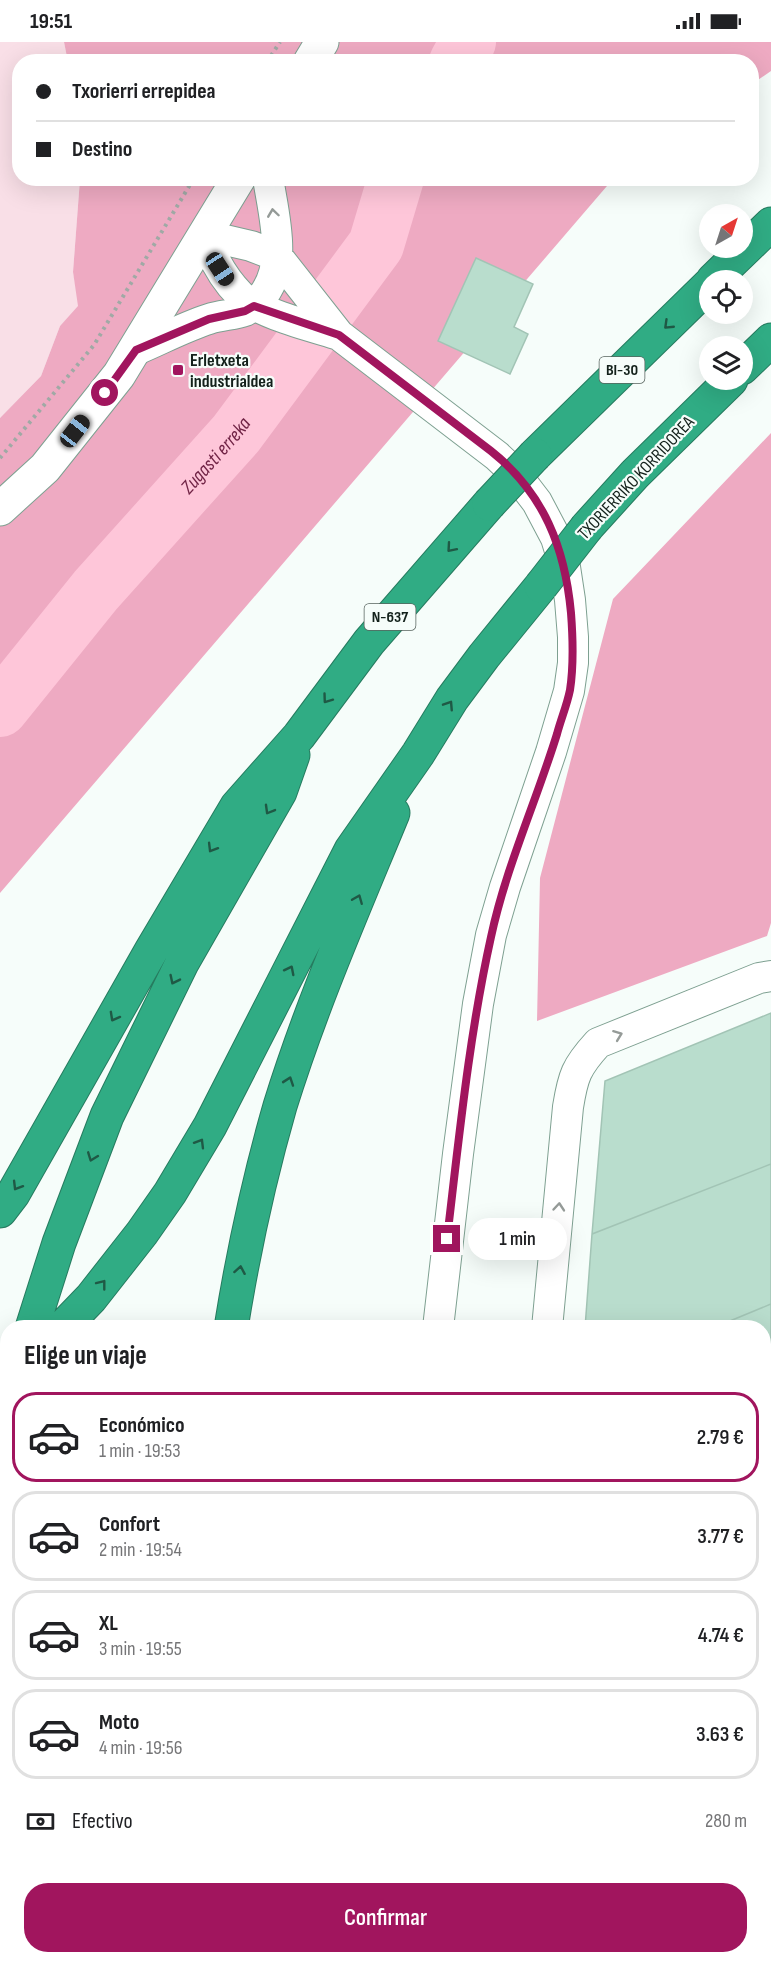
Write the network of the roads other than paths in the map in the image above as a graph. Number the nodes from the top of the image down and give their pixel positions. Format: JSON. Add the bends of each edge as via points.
{"nodes":[{"id":1,"x":234,"y":186,"type":"edge"},
{"id":2,"x":269,"y":186,"type":"edge"},
{"id":3,"x":771,"y":224,"type":"edge"},
{"id":4,"x":204,"y":235,"type":"junction"},
{"id":5,"x":282,"y":261,"type":"junction"},
{"id":6,"x":724,"y":270,"type":"edge"},
{"id":7,"x":699,"y":295,"type":"edge"},
{"id":8,"x":258,"y":307,"type":"junction"},
{"id":9,"x":339,"y":335,"type":"junction"},
{"id":10,"x":771,"y":340,"type":"edge"},
{"id":11,"x":136,"y":350,"type":"junction"},
{"id":12,"x":753,"y":357,"type":"edge"},
{"id":13,"x":721,"y":390,"type":"edge"},
{"id":14,"x":535,"y":455,"type":"joint"},
{"id":15,"x":0,"y":509,"type":"edge"},
{"id":16,"x":299,"y":736,"type":"junction"},
{"id":17,"x":418,"y":754,"type":"junction"},
{"id":18,"x":771,"y":976,"type":"edge"},
{"id":19,"x":0,"y":1210,"type":"edge"},
{"id":20,"x":35,"y":1320,"type":"edge"},
{"id":21,"x":70,"y":1320,"type":"edge"},
{"id":22,"x":232,"y":1320,"type":"edge"},
{"id":23,"x":439,"y":1320,"type":"edge"},
{"id":24,"x":548,"y":1320,"type":"edge"}],
"edges":[{"from":1,"to":4,"type":"main road"},
{"from":5,"to":2,"type":"street","one_way":true},
{"from":3,"to":6,"type":"highway"},
{"from":4,"to":5,"type":"street","via":[[252,246]]},
{"from":4,"to":8,"type":"street","via":[[228,280],[240,296]]},
{"from":4,"to":11,"type":"main road"},
{"from":5,"to":8,"type":"street"},
{"from":5,"to":9,"type":"street"},
{"from":7,"to":14,"type":"highway","number":"BI-30","one_way":true},
{"from":8,"to":9,"type":"street"},
{"from":8,"to":11,"type":"street","via":[[209,319]]},
{"from":9,"to":23,"type":"street","via":[[514,472],[537,502],[556,538],[570,600],[570,691],[505,887],[478,1004]]},
{"from":10,"to":12,"type":"highway"},
{"from":11,"to":15,"type":"main road","via":[[45,468]]},
{"from":17,"to":13,"type":"highway","name":"TXORIERRIKO KORRIDOREA","one_way":true,"bridge":true,"via":[[452,699],[587,527]]},
{"from":14,"to":16,"type":"highway","number":"N-637","one_way":true,"bridge":true,"via":[[369,642]]},
{"from":16,"to":19,"type":"highway","one_way":true,"via":[[237,806],[13,1194]]},
{"from":16,"to":20,"type":"highway","one_way":true,"via":[[280,792],[182,963],[107,1116]]},
{"from":21,"to":17,"type":"highway","one_way":true,"via":[[91,1298],[170,1193],[210,1126],[351,850]]},
{"from":22,"to":17,"type":"highway","one_way":true,"via":[[241,1263],[281,1105],[325,977]]},
{"from":24,"to":18,"type":"street","one_way":true,"via":[[568,1107],[573,1078],[582,1060],[598,1043]]}]}
